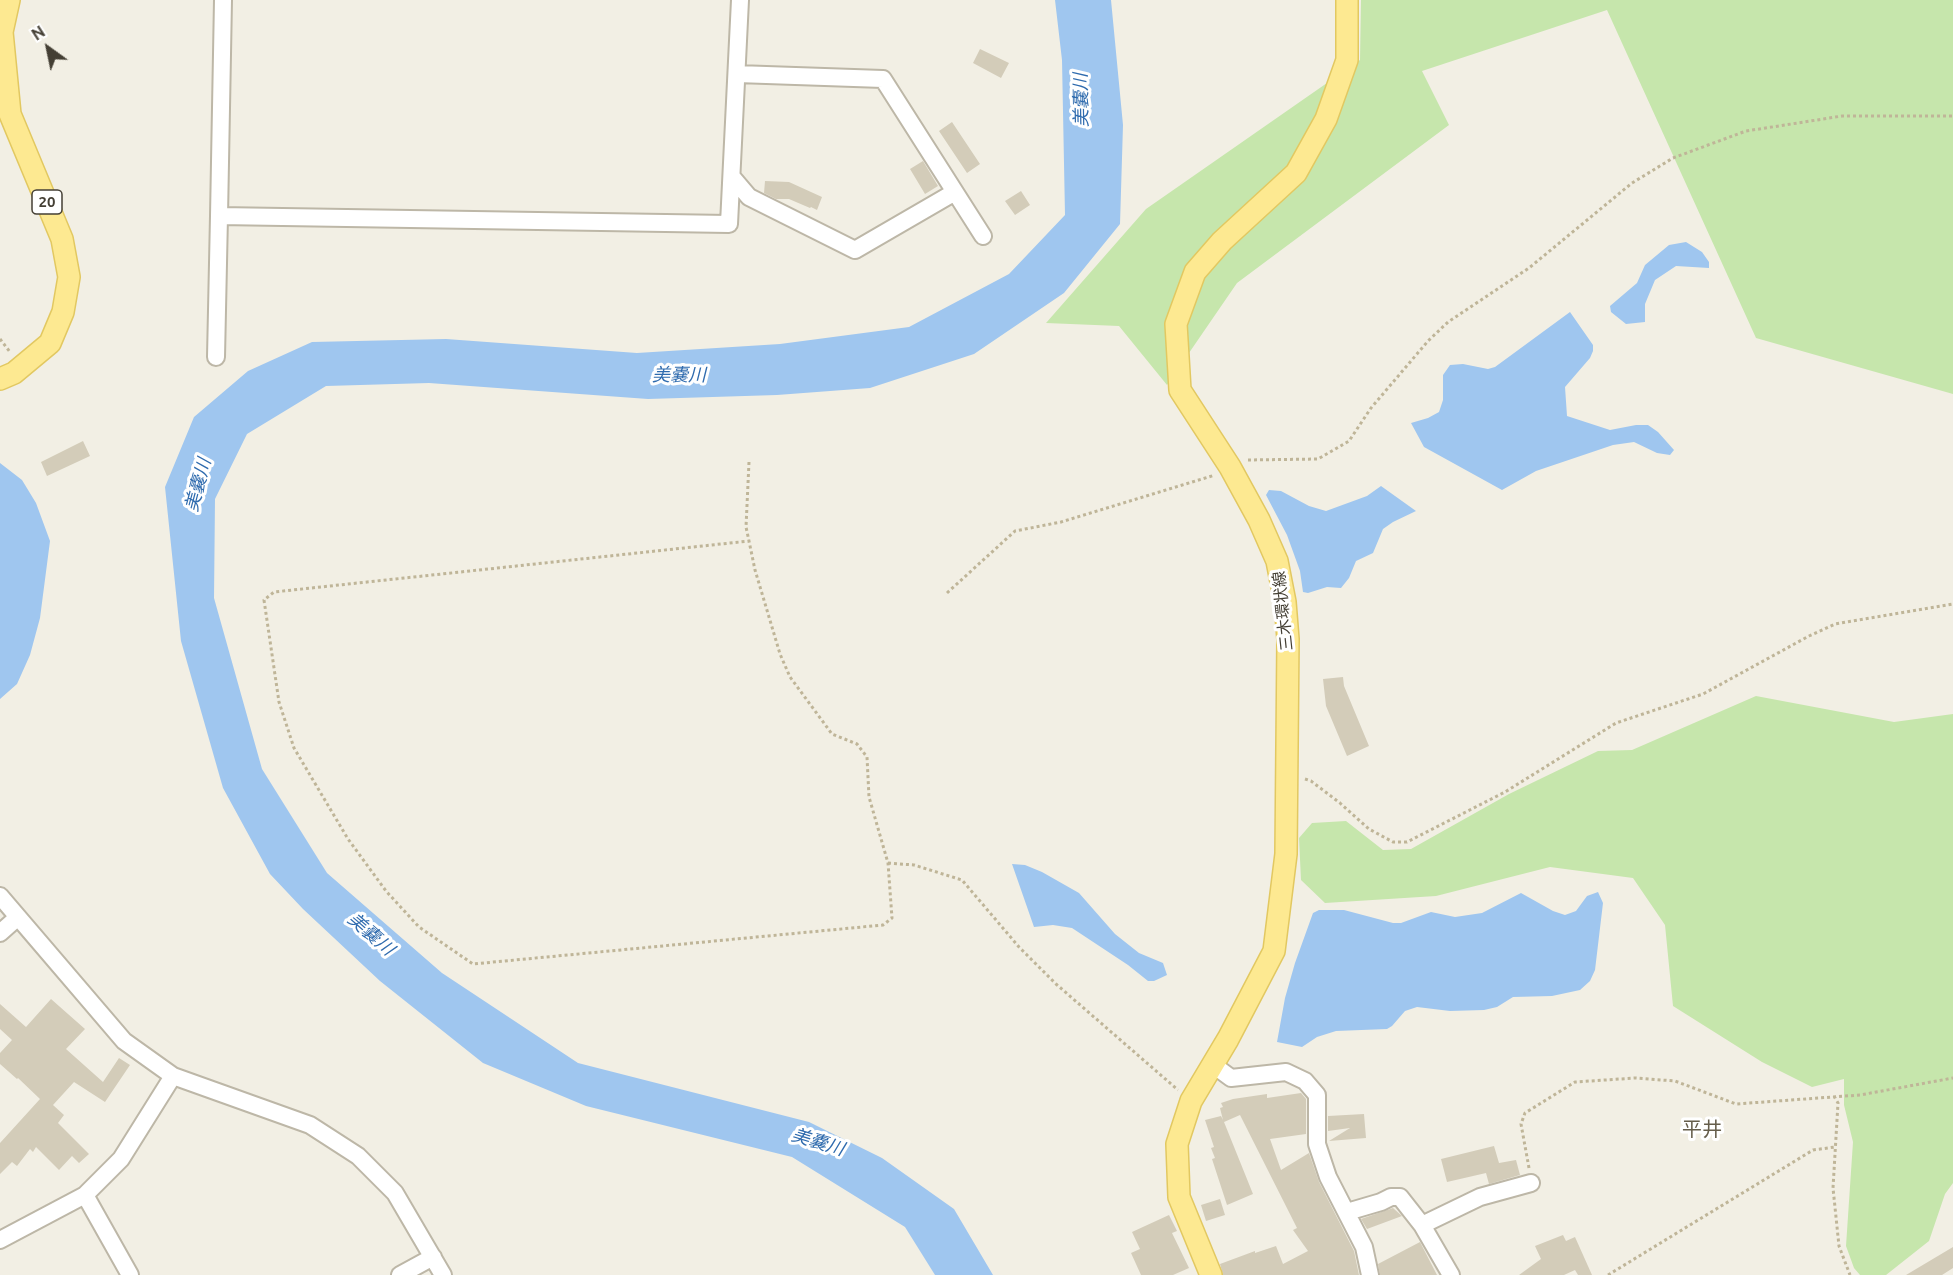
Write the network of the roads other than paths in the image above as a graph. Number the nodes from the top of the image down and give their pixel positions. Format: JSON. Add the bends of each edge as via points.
{"nodes":[{"id":1,"x":9,"y":0,"type":"edge"},
{"id":2,"x":223,"y":0,"type":"edge"},
{"id":3,"x":740,"y":0,"type":"edge"},
{"id":4,"x":1347,"y":0,"type":"edge"},
{"id":5,"x":737,"y":74,"type":"junction"},
{"id":6,"x":732,"y":177,"type":"junction"},
{"id":7,"x":955,"y":192,"type":"junction"},
{"id":8,"x":219,"y":216,"type":"junction"},
{"id":9,"x":983,"y":236,"type":"dead end"},
{"id":10,"x":216,"y":357,"type":"dead end"},
{"id":11,"x":0,"y":379,"type":"edge"},
{"id":12,"x":0,"y":896,"type":"edge"},
{"id":13,"x":18,"y":917,"type":"junction"},
{"id":14,"x":0,"y":933,"type":"edge"},
{"id":15,"x":1212,"y":1064,"type":"junction"},
{"id":16,"x":173,"y":1076,"type":"junction"},
{"id":17,"x":1531,"y":1183,"type":"road end"},
{"id":18,"x":85,"y":1195,"type":"junction"},
{"id":19,"x":1347,"y":1212,"type":"junction"},
{"id":20,"x":1422,"y":1225,"type":"junction"},
{"id":21,"x":0,"y":1240,"type":"edge"},
{"id":22,"x":433,"y":1257,"type":"junction"},
{"id":23,"x":130,"y":1275,"type":"edge"},
{"id":24,"x":400,"y":1275,"type":"edge"},
{"id":25,"x":443,"y":1275,"type":"edge"},
{"id":26,"x":1211,"y":1275,"type":"edge"},
{"id":27,"x":1370,"y":1275,"type":"edge"},
{"id":28,"x":1451,"y":1275,"type":"edge"}],
"edges":[{"from":1,"to":11,"type":"main road","number":"20","via":[[2,32],[10,114],[62,239],[69,277],[63,312],[50,343],[15,374]]},
{"from":2,"to":8,"type":"street"},
{"from":3,"to":5,"type":"street"},
{"from":4,"to":15,"type":"main road","name":"三木環状線","via":[[1347,60],[1326,119],[1296,173],[1222,241],[1195,272],[1176,324],[1180,390],[1230,467],[1278,561],[1288,639],[1286,854],[1274,951]]},
{"from":5,"to":6,"type":"street"},
{"from":5,"to":7,"type":"street","via":[[883,79]]},
{"from":6,"to":7,"type":"street","via":[[749,197],[855,250]]},
{"from":6,"to":8,"type":"street","via":[[729,224]]},
{"from":7,"to":9,"type":"street"},
{"from":8,"to":10,"type":"street"},
{"from":12,"to":13,"type":"street"},
{"from":13,"to":14,"type":"street"},
{"from":13,"to":16,"type":"street","via":[[124,1041]]},
{"from":15,"to":19,"type":"street","via":[[1231,1078],[1286,1072],[1305,1081],[1317,1095],[1317,1144],[1328,1177]]},
{"from":15,"to":26,"type":"main road","name":"三木環状線","via":[[1191,1101],[1177,1144],[1179,1197]]},
{"from":16,"to":18,"type":"street","via":[[121,1159]]},
{"from":16,"to":22,"type":"street","via":[[310,1125],[358,1156],[395,1193]]},
{"from":17,"to":20,"type":"street","via":[[1480,1197]]},
{"from":18,"to":21,"type":"street"},
{"from":18,"to":23,"type":"street"},
{"from":19,"to":20,"type":"street","via":[[1400,1197]]},
{"from":19,"to":27,"type":"street","via":[[1364,1247]]},
{"from":20,"to":28,"type":"street"},
{"from":22,"to":24,"type":"street"},
{"from":22,"to":25,"type":"street"}]}
